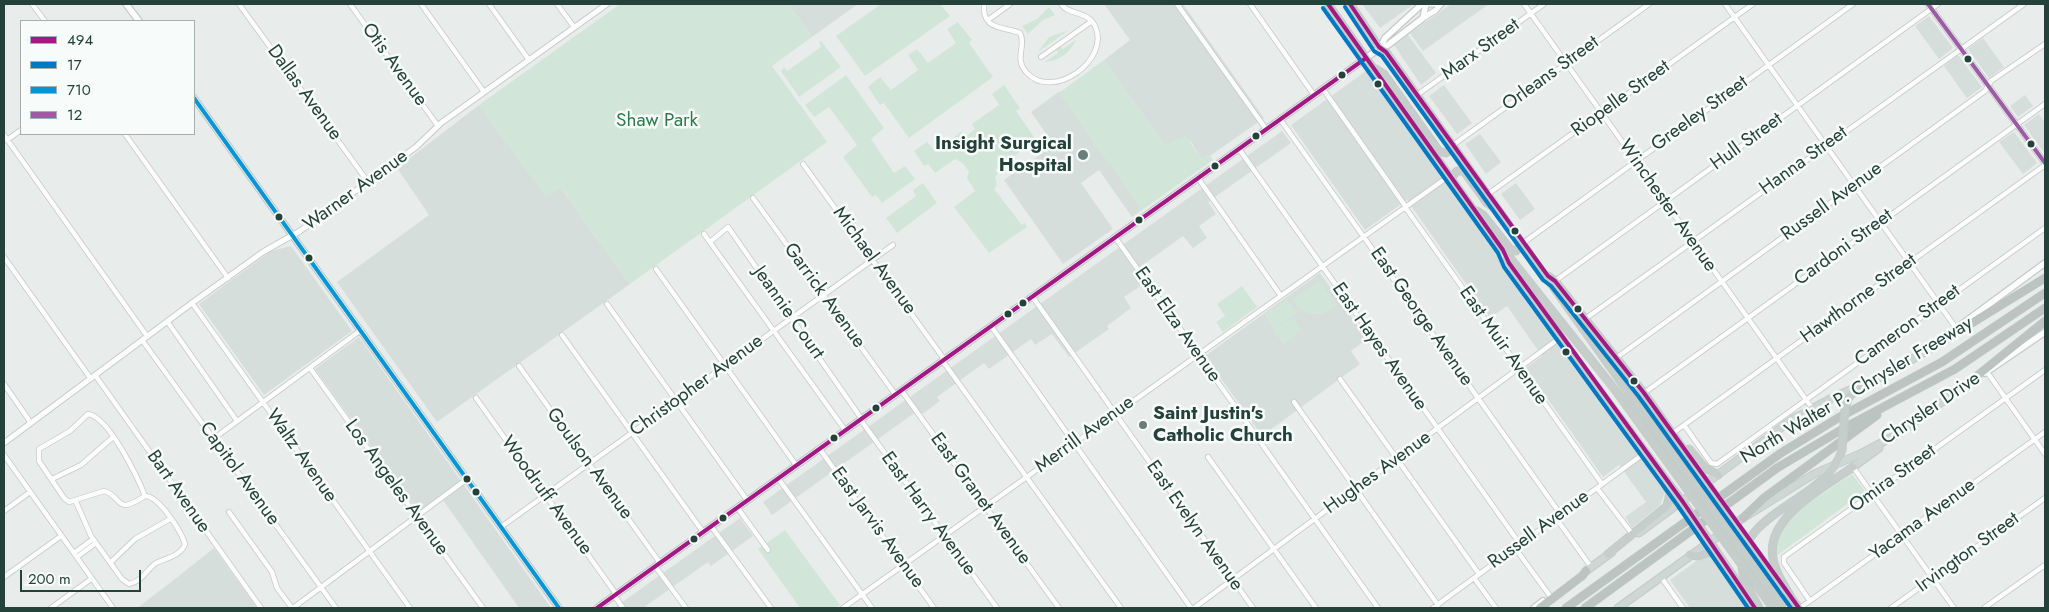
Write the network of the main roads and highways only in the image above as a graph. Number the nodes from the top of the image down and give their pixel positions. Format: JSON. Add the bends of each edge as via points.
{"nodes":[{"id":1,"x":126,"y":4,"type":"edge"},
{"id":2,"x":1328,"y":4,"type":"edge"},
{"id":3,"x":1350,"y":4,"type":"edge"},
{"id":4,"x":1422,"y":4,"type":"edge"},
{"id":5,"x":1426,"y":4,"type":"edge"},
{"id":6,"x":138,"y":20,"type":"edge"},
{"id":7,"x":1377,"y":50,"type":"junction"},
{"id":8,"x":1366,"y":58,"type":"junction"},
{"id":9,"x":1372,"y":66,"type":"junction"},
{"id":10,"x":195,"y":99,"type":"edge"},
{"id":11,"x":1453,"y":145,"type":"junction"},
{"id":12,"x":1450,"y":177,"type":"junction"},
{"id":13,"x":1473,"y":208,"type":"junction"},
{"id":14,"x":1501,"y":212,"type":"junction"},
{"id":15,"x":1523,"y":242,"type":"junction"},
{"id":16,"x":1502,"y":250,"type":"junction"},
{"id":17,"x":2045,"y":264,"type":"edge"},
{"id":18,"x":1548,"y":276,"type":"junction"},
{"id":19,"x":2045,"y":278,"type":"edge"},
{"id":20,"x":2045,"y":293,"type":"edge"},
{"id":21,"x":2045,"y":308,"type":"edge"},
{"id":22,"x":2045,"y":321,"type":"edge"},
{"id":23,"x":2045,"y":332,"type":"edge"},
{"id":24,"x":1933,"y":347,"type":"junction"},
{"id":25,"x":1972,"y":380,"type":"junction"},
{"id":26,"x":1862,"y":384,"type":"junction"},
{"id":27,"x":1890,"y":405,"type":"junction"},
{"id":28,"x":1673,"y":433,"type":"junction"},
{"id":29,"x":1900,"y":433,"type":"junction"},
{"id":30,"x":1838,"y":463,"type":"junction"},
{"id":31,"x":1655,"y":464,"type":"junction"},
{"id":32,"x":1853,"y":467,"type":"joint"},
{"id":33,"x":1718,"y":475,"type":"junction"},
{"id":34,"x":1708,"y":483,"type":"junction"},
{"id":35,"x":1685,"y":505,"type":"junction"},
{"id":36,"x":1743,"y":518,"type":"junction"},
{"id":37,"x":1736,"y":523,"type":"junction"},
{"id":38,"x":1634,"y":534,"type":"junction"},
{"id":39,"x":1710,"y":541,"type":"junction"},
{"id":40,"x":1748,"y":541,"type":"junction"},
{"id":41,"x":1608,"y":554,"type":"joint"},
{"id":42,"x":1690,"y":555,"type":"junction"},
{"id":43,"x":1720,"y":558,"type":"junction"},
{"id":44,"x":1588,"y":569,"type":"junction"},
{"id":45,"x":1792,"y":599,"type":"junction"},
{"id":46,"x":559,"y":608,"type":"edge"},
{"id":47,"x":597,"y":608,"type":"edge"},
{"id":48,"x":1534,"y":608,"type":"edge"},
{"id":49,"x":1540,"y":608,"type":"edge"},
{"id":50,"x":1566,"y":608,"type":"edge"},
{"id":51,"x":1585,"y":608,"type":"edge"},
{"id":52,"x":1620,"y":608,"type":"edge"},
{"id":53,"x":1757,"y":608,"type":"edge"},
{"id":54,"x":1773,"y":608,"type":"edge"},
{"id":55,"x":1783,"y":608,"type":"edge"},
{"id":56,"x":1799,"y":608,"type":"edge"}],
"edges":[{"from":1,"to":6,"type":"main road"},
{"from":2,"to":8,"type":"highway"},
{"from":3,"to":7,"type":"highway"},
{"from":4,"to":7,"type":"main road"},
{"from":5,"to":7,"type":"main road","via":[[1423,18]]},
{"from":7,"to":8,"type":"main road"},
{"from":7,"to":11,"type":"highway","via":[[1386,52]]},
{"from":8,"to":9,"type":"highway"},
{"from":8,"to":47,"type":"main road"},
{"from":9,"to":11,"type":"highway","via":[[1384,74],[1439,151],[1446,153]]},
{"from":9,"to":12,"type":"highway"},
{"from":10,"to":46,"type":"main road"},
{"from":11,"to":14,"type":"highway"},
{"from":12,"to":13,"type":"highway"},
{"from":12,"to":14,"type":"highway","via":[[1458,170],[1464,171],[1488,203]]},
{"from":13,"to":15,"type":"highway","via":[[1484,216],[1512,251]]},
{"from":13,"to":16,"type":"highway"},
{"from":14,"to":15,"type":"highway"},
{"from":15,"to":18,"type":"highway"},
{"from":16,"to":31,"type":"highway","via":[[1508,263]]},
{"from":16,"to":54,"type":"highway","bridge":true,"via":[[1616,391]]},
{"from":17,"to":24,"type":"main road"},
{"from":18,"to":28,"type":"highway"},
{"from":18,"to":55,"type":"highway","bridge":true,"via":[[1554,289]]},
{"from":19,"to":24,"type":"highway"},
{"from":20,"to":50,"type":"highway","name":"North Walter P. Chrysler Freeway","via":[[1942,362],[1781,453]]},
{"from":21,"to":27,"type":"highway","via":[[1976,356]]},
{"from":22,"to":25,"type":"highway"},
{"from":23,"to":25,"type":"main road","name":"Chrysler Drive"},
{"from":24,"to":26,"type":"main road","via":[[1887,374]]},
{"from":25,"to":29,"type":"main road","name":"Chrysler Drive"},
{"from":26,"to":30,"type":"highway","bridge":true,"via":[[1850,396],[1845,408]]},
{"from":26,"to":33,"type":"main road","via":[[1793,419]]},
{"from":27,"to":36,"type":"highway","via":[[1764,498]]},
{"from":27,"to":51,"type":"highway","via":[[1777,468]]},
{"from":28,"to":33,"type":"highway","via":[[1704,467]]},
{"from":28,"to":34,"type":"highway"},
{"from":29,"to":30,"type":"main road","name":"Chrysler Drive"},
{"from":29,"to":32,"type":"main road"},
{"from":30,"to":36,"type":"main road","name":"Chrysler Drive","via":[[1810,476]]},
{"from":30,"to":40,"type":"highway","via":[[1826,478],[1761,525]]},
{"from":31,"to":35,"type":"highway"},
{"from":31,"to":38,"type":"highway","via":[[1670,493],[1669,502]]},
{"from":32,"to":45,"type":"highway","via":[[1790,513],[1775,534],[1773,558]]},
{"from":33,"to":34,"type":"main road"},
{"from":34,"to":35,"type":"main road"},
{"from":34,"to":37,"type":"highway","bridge":true},
{"from":35,"to":38,"type":"main road"},
{"from":35,"to":39,"type":"highway","bridge":true},
{"from":36,"to":37,"type":"main road","name":"Chrysler Drive"},
{"from":37,"to":39,"type":"main road","name":"Chrysler Drive"},
{"from":37,"to":40,"type":"highway"},
{"from":38,"to":41,"type":"highway"},
{"from":39,"to":42,"type":"main road","name":"Chrysler Drive"},
{"from":39,"to":43,"type":"highway"},
{"from":40,"to":45,"type":"highway"},
{"from":40,"to":53,"type":"highway","via":[[1742,558],[1742,573]]},
{"from":41,"to":44,"type":"main road"},
{"from":42,"to":43,"type":"highway","via":[[1710,552]]},
{"from":42,"to":52,"type":"main road","name":"Chrysler Drive"},
{"from":43,"to":53,"type":"highway"},
{"from":44,"to":48,"type":"main road"},
{"from":44,"to":49,"type":"highway"},
{"from":45,"to":56,"type":"highway"}]}
